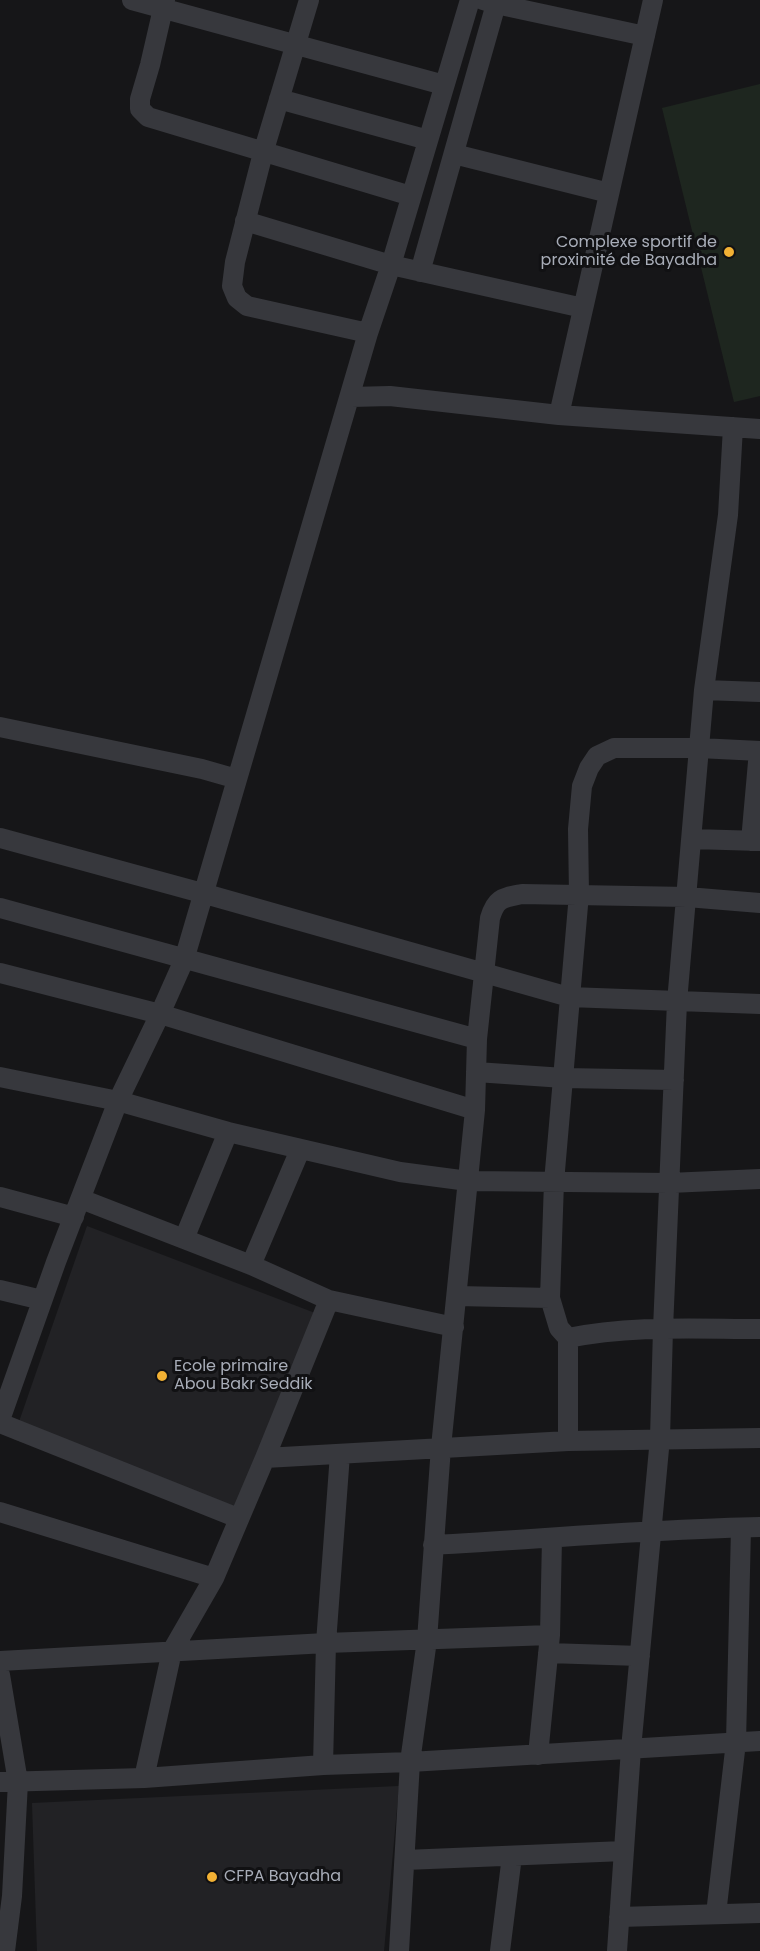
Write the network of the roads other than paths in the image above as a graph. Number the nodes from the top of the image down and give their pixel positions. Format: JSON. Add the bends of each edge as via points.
{"nodes":[{"id":1,"x":132,"y":0,"type":"edge"},
{"id":2,"x":309,"y":0,"type":"edge"},
{"id":3,"x":470,"y":0,"type":"edge"},
{"id":4,"x":653,"y":0,"type":"edge"},
{"id":5,"x":489,"y":2,"type":"edge"},
{"id":6,"x":163,"y":4,"type":"edge"},
{"id":7,"x":645,"y":36,"type":"junction"},
{"id":8,"x":295,"y":45,"type":"junction"},
{"id":9,"x":444,"y":85,"type":"junction"},
{"id":10,"x":279,"y":99,"type":"junction"},
{"id":11,"x":438,"y":106,"type":"junction"},
{"id":12,"x":466,"y":111,"type":"junction"},
{"id":13,"x":428,"y":140,"type":"junction"},
{"id":14,"x":263,"y":153,"type":"junction"},
{"id":15,"x":454,"y":154,"type":"junction"},
{"id":16,"x":609,"y":193,"type":"junction"},
{"id":17,"x":411,"y":196,"type":"junction"},
{"id":18,"x":245,"y":221,"type":"junction"},
{"id":19,"x":391,"y":265,"type":"junction"},
{"id":20,"x":420,"y":272,"type":"junction"},
{"id":21,"x":583,"y":308,"type":"junction"},
{"id":22,"x":368,"y":333,"type":"junction"},
{"id":23,"x":351,"y":398,"type":"junction"},
{"id":24,"x":559,"y":415,"type":"junction"},
{"id":25,"x":733,"y":426,"type":"junction"},
{"id":26,"x":760,"y":429,"type":"edge"},
{"id":27,"x":704,"y":690,"type":"junction"},
{"id":28,"x":760,"y":692,"type":"edge"},
{"id":29,"x":0,"y":727,"type":"edge"},
{"id":30,"x":699,"y":748,"type":"junction"},
{"id":31,"x":760,"y":751,"type":"edge"},
{"id":32,"x":237,"y":779,"type":"junction"},
{"id":33,"x":0,"y":838,"type":"edge"},
{"id":34,"x":692,"y":839,"type":"junction"},
{"id":35,"x":756,"y":841,"type":"edge"},
{"id":36,"x":202,"y":893,"type":"junction"},
{"id":37,"x":579,"y":894,"type":"junction"},
{"id":38,"x":687,"y":897,"type":"junction"},
{"id":39,"x":760,"y":903,"type":"edge"},
{"id":40,"x":0,"y":908,"type":"edge"},
{"id":41,"x":184,"y":960,"type":"junction"},
{"id":42,"x":0,"y":973,"type":"edge"},
{"id":43,"x":484,"y":974,"type":"junction"},
{"id":44,"x":569,"y":997,"type":"junction"},
{"id":45,"x":677,"y":1002,"type":"junction"},
{"id":46,"x":760,"y":1004,"type":"edge"},
{"id":47,"x":160,"y":1014,"type":"junction"},
{"id":48,"x":477,"y":1039,"type":"junction"},
{"id":49,"x":476,"y":1072,"type":"junction"},
{"id":50,"x":0,"y":1077,"type":"edge"},
{"id":51,"x":564,"y":1078,"type":"junction"},
{"id":52,"x":674,"y":1080,"type":"junction"},
{"id":53,"x":118,"y":1101,"type":"junction"},
{"id":54,"x":475,"y":1110,"type":"junction"},
{"id":55,"x":228,"y":1132,"type":"junction"},
{"id":56,"x":300,"y":1150,"type":"junction"},
{"id":57,"x":760,"y":1179,"type":"edge"},
{"id":58,"x":468,"y":1181,"type":"junction"},
{"id":59,"x":554,"y":1182,"type":"junction"},
{"id":60,"x":669,"y":1183,"type":"junction"},
{"id":61,"x":0,"y":1197,"type":"edge"},
{"id":62,"x":78,"y":1208,"type":"junction"},
{"id":63,"x":184,"y":1239,"type":"junction"},
{"id":64,"x":251,"y":1265,"type":"junction"},
{"id":65,"x":0,"y":1290,"type":"edge"},
{"id":66,"x":457,"y":1296,"type":"junction"},
{"id":67,"x":550,"y":1298,"type":"junction"},
{"id":68,"x":42,"y":1300,"type":"junction"},
{"id":69,"x":329,"y":1300,"type":"junction"},
{"id":70,"x":454,"y":1327,"type":"junction"},
{"id":71,"x":663,"y":1329,"type":"junction"},
{"id":72,"x":760,"y":1329,"type":"edge"},
{"id":73,"x":568,"y":1338,"type":"junction"},
{"id":74,"x":0,"y":1422,"type":"edge"},
{"id":75,"x":660,"y":1438,"type":"junction"},
{"id":76,"x":760,"y":1438,"type":"edge"},
{"id":77,"x":568,"y":1441,"type":"junction"},
{"id":78,"x":441,"y":1447,"type":"junction"},
{"id":79,"x":340,"y":1454,"type":"junction"},
{"id":80,"x":265,"y":1458,"type":"junction"},
{"id":81,"x":0,"y":1512,"type":"edge"},
{"id":82,"x":238,"y":1518,"type":"junction"},
{"id":83,"x":751,"y":1528,"type":"edge"},
{"id":84,"x":651,"y":1530,"type":"junction"},
{"id":85,"x":552,"y":1538,"type":"junction"},
{"id":86,"x":433,"y":1545,"type":"junction"},
{"id":87,"x":214,"y":1578,"type":"junction"},
{"id":88,"x":427,"y":1640,"type":"junction"},
{"id":89,"x":326,"y":1643,"type":"junction"},
{"id":90,"x":549,"y":1644,"type":"junction"},
{"id":91,"x":172,"y":1651,"type":"junction"},
{"id":92,"x":640,"y":1656,"type":"junction"},
{"id":93,"x":0,"y":1661,"type":"edge"},
{"id":94,"x":0,"y":1675,"type":"edge"},
{"id":95,"x":760,"y":1741,"type":"edge"},
{"id":96,"x":736,"y":1742,"type":"junction"},
{"id":97,"x":631,"y":1749,"type":"junction"},
{"id":98,"x":538,"y":1755,"type":"junction"},
{"id":99,"x":411,"y":1762,"type":"junction"},
{"id":100,"x":323,"y":1765,"type":"junction"},
{"id":101,"x":144,"y":1778,"type":"junction"},
{"id":102,"x":9,"y":1782,"type":"edge"},
{"id":103,"x":624,"y":1851,"type":"junction"},
{"id":104,"x":512,"y":1856,"type":"junction"},
{"id":105,"x":405,"y":1860,"type":"junction"},
{"id":106,"x":6,"y":1896,"type":"edge"},
{"id":107,"x":760,"y":1913,"type":"edge"},
{"id":108,"x":716,"y":1914,"type":"junction"},
{"id":109,"x":619,"y":1917,"type":"junction"},
{"id":110,"x":5,"y":1951,"type":"edge"},
{"id":111,"x":399,"y":1951,"type":"edge"},
{"id":112,"x":500,"y":1951,"type":"edge"},
{"id":113,"x":617,"y":1951,"type":"edge"}],
"edges":[{"from":1,"to":6,"type":"street"},
{"from":2,"to":8,"type":"street"},
{"from":3,"to":9,"type":"street"},
{"from":4,"to":7,"type":"street"},
{"from":5,"to":7,"type":"street"},
{"from":5,"to":12,"type":"street"},
{"from":6,"to":8,"type":"street"},
{"from":6,"to":14,"type":"street","via":[[140,109],[166,124]]},
{"from":7,"to":16,"type":"street"},
{"from":8,"to":9,"type":"street"},
{"from":8,"to":10,"type":"street"},
{"from":9,"to":11,"type":"street"},
{"from":10,"to":13,"type":"street"},
{"from":10,"to":14,"type":"street"},
{"from":11,"to":12,"type":"street"},
{"from":11,"to":13,"type":"street"},
{"from":12,"to":15,"type":"street"},
{"from":13,"to":17,"type":"street"},
{"from":14,"to":17,"type":"street"},
{"from":14,"to":18,"type":"street"},
{"from":15,"to":16,"type":"street"},
{"from":15,"to":20,"type":"street"},
{"from":16,"to":21,"type":"street"},
{"from":17,"to":19,"type":"street"},
{"from":18,"to":19,"type":"street"},
{"from":18,"to":22,"type":"street","via":[[232,286],[237,298],[247,306]]},
{"from":19,"to":20,"type":"street"},
{"from":19,"to":22,"type":"street"},
{"from":20,"to":21,"type":"street"},
{"from":21,"to":24,"type":"street"},
{"from":22,"to":23,"type":"street"},
{"from":23,"to":24,"type":"street","via":[[390,396]]},
{"from":23,"to":32,"type":"street"},
{"from":24,"to":25,"type":"street"},
{"from":25,"to":26,"type":"street"},
{"from":25,"to":27,"type":"street","via":[[728,515]]},
{"from":27,"to":28,"type":"street"},
{"from":27,"to":30,"type":"street"},
{"from":29,"to":32,"type":"street"},
{"from":30,"to":31,"type":"street"},
{"from":30,"to":34,"type":"street"},
{"from":30,"to":37,"type":"street","via":[[614,748],[597,756],[582,786]]},
{"from":31,"to":35,"type":"street"},
{"from":32,"to":36,"type":"street"},
{"from":33,"to":36,"type":"street"},
{"from":34,"to":35,"type":"street"},
{"from":34,"to":38,"type":"street"},
{"from":36,"to":41,"type":"street"},
{"from":36,"to":43,"type":"street"},
{"from":37,"to":38,"type":"street"},
{"from":37,"to":43,"type":"street","via":[[502,898],[494,905],[490,918]]},
{"from":37,"to":44,"type":"street"},
{"from":38,"to":39,"type":"street"},
{"from":38,"to":45,"type":"street"},
{"from":40,"to":41,"type":"street"},
{"from":41,"to":47,"type":"street"},
{"from":41,"to":48,"type":"street"},
{"from":42,"to":47,"type":"street"},
{"from":43,"to":44,"type":"street"},
{"from":43,"to":48,"type":"street"},
{"from":44,"to":45,"type":"street"},
{"from":44,"to":51,"type":"street"},
{"from":45,"to":46,"type":"street"},
{"from":45,"to":52,"type":"street"},
{"from":47,"to":53,"type":"street"},
{"from":47,"to":54,"type":"street"},
{"from":48,"to":49,"type":"street"},
{"from":49,"to":51,"type":"street"},
{"from":49,"to":54,"type":"street"},
{"from":50,"to":53,"type":"street"},
{"from":51,"to":52,"type":"street"},
{"from":51,"to":59,"type":"street"},
{"from":52,"to":60,"type":"street"},
{"from":53,"to":55,"type":"street"},
{"from":53,"to":62,"type":"street"},
{"from":54,"to":58,"type":"street"},
{"from":55,"to":56,"type":"street"},
{"from":55,"to":63,"type":"street"},
{"from":56,"to":58,"type":"street","via":[[400,1172]]},
{"from":56,"to":64,"type":"street"},
{"from":57,"to":60,"type":"street"},
{"from":58,"to":59,"type":"street"},
{"from":58,"to":66,"type":"street"},
{"from":59,"to":60,"type":"street"},
{"from":59,"to":67,"type":"street"},
{"from":60,"to":71,"type":"street"},
{"from":61,"to":62,"type":"street"},
{"from":62,"to":63,"type":"street"},
{"from":62,"to":68,"type":"street"},
{"from":63,"to":64,"type":"street"},
{"from":64,"to":69,"type":"street"},
{"from":65,"to":68,"type":"street"},
{"from":66,"to":67,"type":"street"},
{"from":66,"to":70,"type":"street"},
{"from":67,"to":73,"type":"street","via":[[559,1328]]},
{"from":68,"to":74,"type":"street"},
{"from":69,"to":70,"type":"street"},
{"from":69,"to":80,"type":"street"},
{"from":70,"to":78,"type":"street"},
{"from":71,"to":72,"type":"street"},
{"from":71,"to":73,"type":"street"},
{"from":71,"to":75,"type":"street"},
{"from":73,"to":77,"type":"street"},
{"from":74,"to":82,"type":"street"},
{"from":75,"to":76,"type":"street"},
{"from":75,"to":77,"type":"street"},
{"from":75,"to":84,"type":"street"},
{"from":77,"to":78,"type":"street"},
{"from":78,"to":79,"type":"street"},
{"from":78,"to":86,"type":"street"},
{"from":79,"to":80,"type":"street"},
{"from":79,"to":89,"type":"street"},
{"from":80,"to":82,"type":"street"},
{"from":81,"to":87,"type":"street"},
{"from":82,"to":87,"type":"street"},
{"from":83,"to":84,"type":"street"},
{"from":83,"to":96,"type":"street"},
{"from":84,"to":85,"type":"street"},
{"from":84,"to":92,"type":"street"},
{"from":85,"to":86,"type":"street"},
{"from":85,"to":90,"type":"street"},
{"from":86,"to":88,"type":"street"},
{"from":87,"to":91,"type":"street"},
{"from":88,"to":89,"type":"street"},
{"from":88,"to":90,"type":"street"},
{"from":88,"to":99,"type":"street"},
{"from":89,"to":91,"type":"street"},
{"from":89,"to":100,"type":"street"},
{"from":90,"to":92,"type":"street"},
{"from":90,"to":98,"type":"street"},
{"from":91,"to":93,"type":"street"},
{"from":91,"to":101,"type":"street"},
{"from":92,"to":97,"type":"street"},
{"from":94,"to":102,"type":"street"},
{"from":95,"to":96,"type":"street"},
{"from":96,"to":97,"type":"street"},
{"from":96,"to":108,"type":"street"},
{"from":97,"to":98,"type":"street"},
{"from":97,"to":103,"type":"street"},
{"from":98,"to":99,"type":"street"},
{"from":99,"to":100,"type":"street"},
{"from":99,"to":105,"type":"street"},
{"from":100,"to":101,"type":"street"},
{"from":101,"to":102,"type":"street"},
{"from":102,"to":106,"type":"street"},
{"from":103,"to":104,"type":"street"},
{"from":103,"to":109,"type":"street"},
{"from":104,"to":105,"type":"street"},
{"from":104,"to":112,"type":"street"},
{"from":105,"to":111,"type":"street"},
{"from":106,"to":110,"type":"street"},
{"from":107,"to":108,"type":"street"},
{"from":108,"to":109,"type":"street"},
{"from":109,"to":113,"type":"street"}]}
